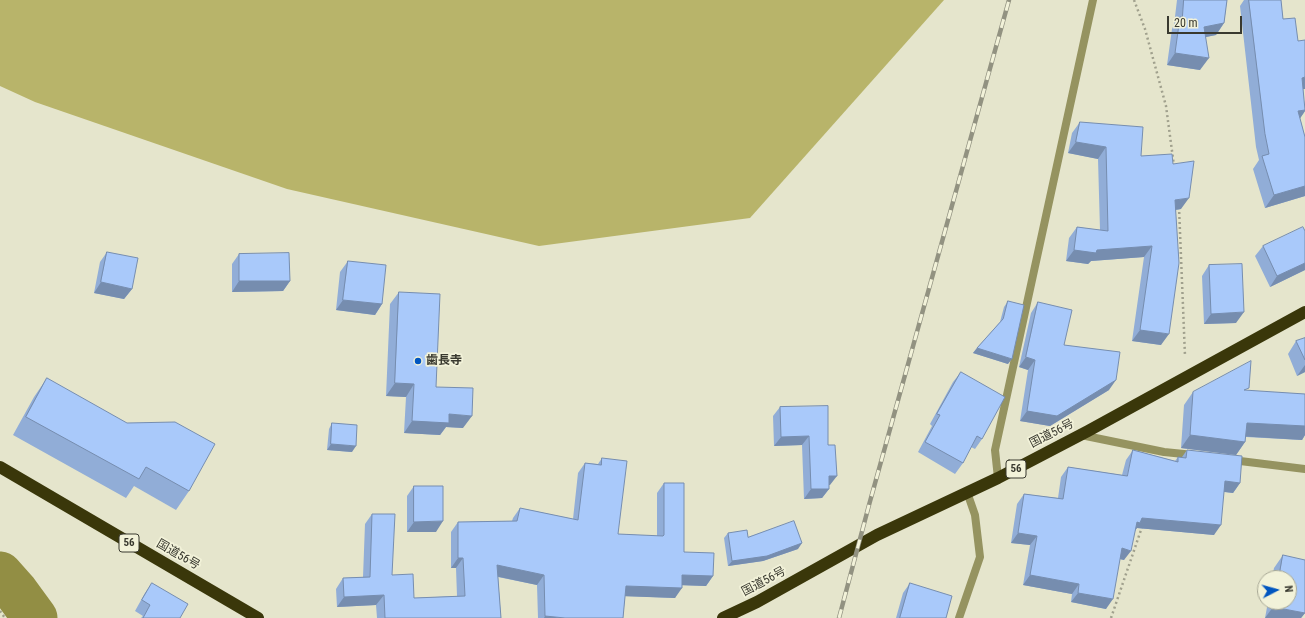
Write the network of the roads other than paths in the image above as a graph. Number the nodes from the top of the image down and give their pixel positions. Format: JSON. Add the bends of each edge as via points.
{"nodes":[{"id":1,"x":1093,"y":0,"type":"edge"},
{"id":2,"x":1305,"y":312,"type":"edge"},
{"id":3,"x":1081,"y":435,"type":"junction"},
{"id":4,"x":1204,"y":456,"type":"edge"},
{"id":5,"x":1227,"y":459,"type":"edge"},
{"id":6,"x":0,"y":468,"type":"edge"},
{"id":7,"x":1305,"y":469,"type":"edge"},
{"id":8,"x":998,"y":478,"type":"junction"},
{"id":9,"x":967,"y":492,"type":"junction"},
{"id":10,"x":258,"y":618,"type":"edge"},
{"id":11,"x":723,"y":618,"type":"edge"},
{"id":12,"x":959,"y":618,"type":"edge"}],
"edges":[{"from":1,"to":8,"type":"street","via":[[995,450]]},
{"from":2,"to":3,"type":"highway","name":"国道56号","number":"56"},
{"from":3,"to":4,"type":"street","via":[[1164,452]]},
{"from":3,"to":8,"type":"highway","name":"国道56号","number":"56"},
{"from":5,"to":7,"type":"street"},
{"from":6,"to":10,"type":"highway","name":"国道56号","number":"56"},
{"from":8,"to":9,"type":"highway","name":"国道56号","number":"56"},
{"from":9,"to":11,"type":"highway","name":"国道56号","number":"56","via":[[877,535],[757,602]]},
{"from":9,"to":12,"type":"street","via":[[975,515],[980,557]]}]}
